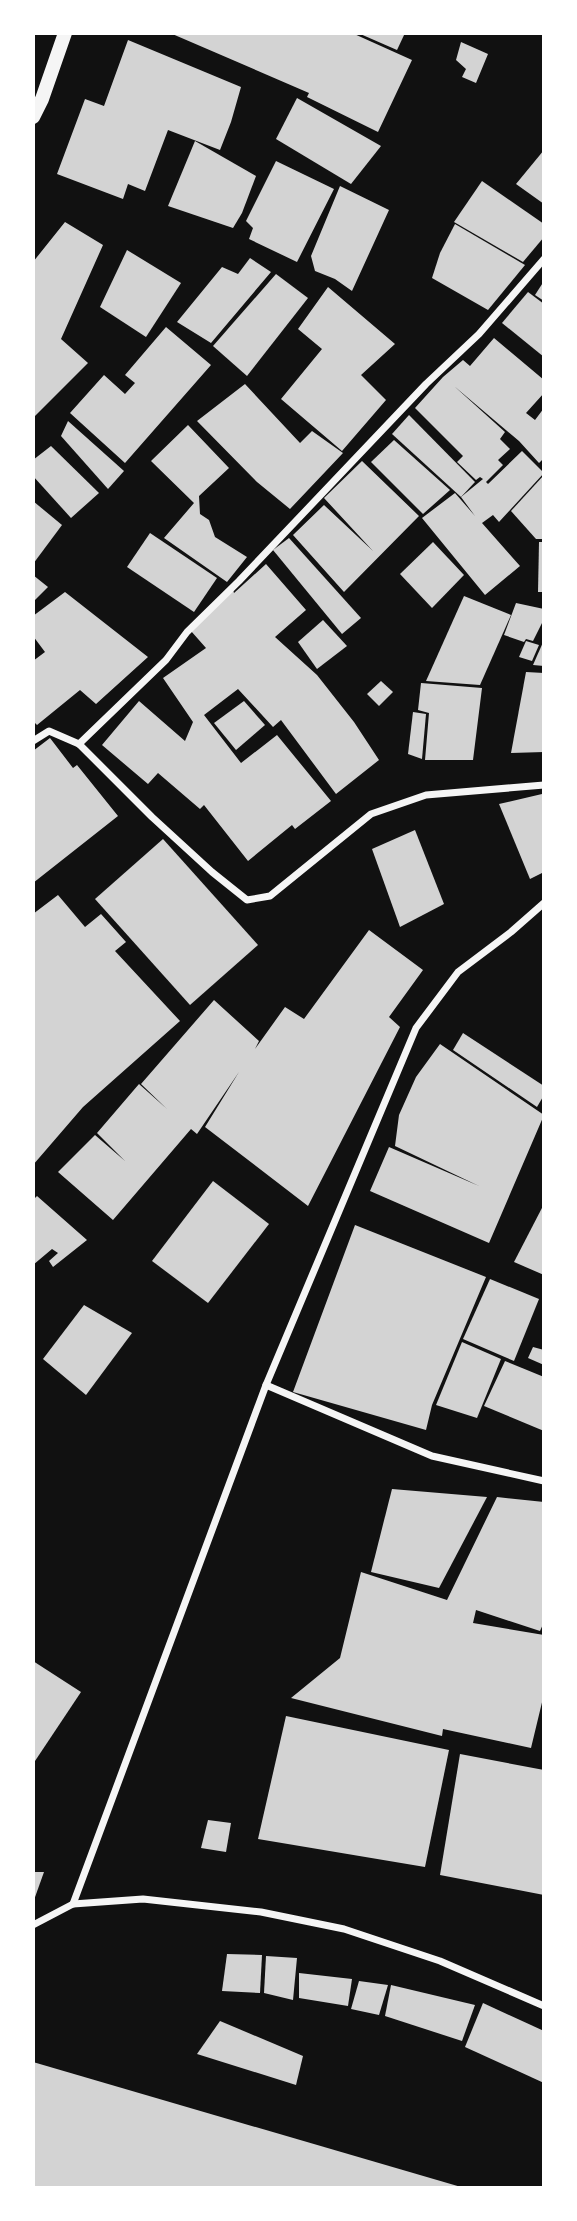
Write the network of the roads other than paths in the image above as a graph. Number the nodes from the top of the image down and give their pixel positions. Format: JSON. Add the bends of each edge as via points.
{"nodes":[{"id":1,"x":65,"y":33,"type":"edge"},
{"id":2,"x":33,"y":117,"type":"edge"},
{"id":3,"x":544,"y":259,"type":"edge"},
{"id":4,"x":33,"y":741,"type":"edge"},
{"id":5,"x":79,"y":744,"type":"junction"},
{"id":6,"x":544,"y":785,"type":"edge"},
{"id":7,"x":544,"y":903,"type":"edge"},
{"id":8,"x":267,"y":1385,"type":"junction"},
{"id":9,"x":544,"y":1481,"type":"edge"},
{"id":10,"x":73,"y":1904,"type":"junction"},
{"id":11,"x":33,"y":1925,"type":"edge"},
{"id":12,"x":544,"y":2006,"type":"edge"}],
"edges":[{"from":1,"to":2,"type":"main road"},
{"from":3,"to":5,"type":"street","via":[[479,334],[187,632],[166,660]]},
{"from":4,"to":5,"type":"street","via":[[49,731]]},
{"from":5,"to":6,"type":"street","via":[[152,817],[247,900],[270,896],[371,814],[426,795]]},
{"from":7,"to":8,"type":"street","via":[[457,972],[416,1028]]},
{"from":8,"to":9,"type":"street","via":[[432,1457]]},
{"from":8,"to":10,"type":"street"},
{"from":10,"to":11,"type":"street"},
{"from":10,"to":12,"type":"street","via":[[143,1899],[261,1912],[344,1929],[440,1961]]}]}
